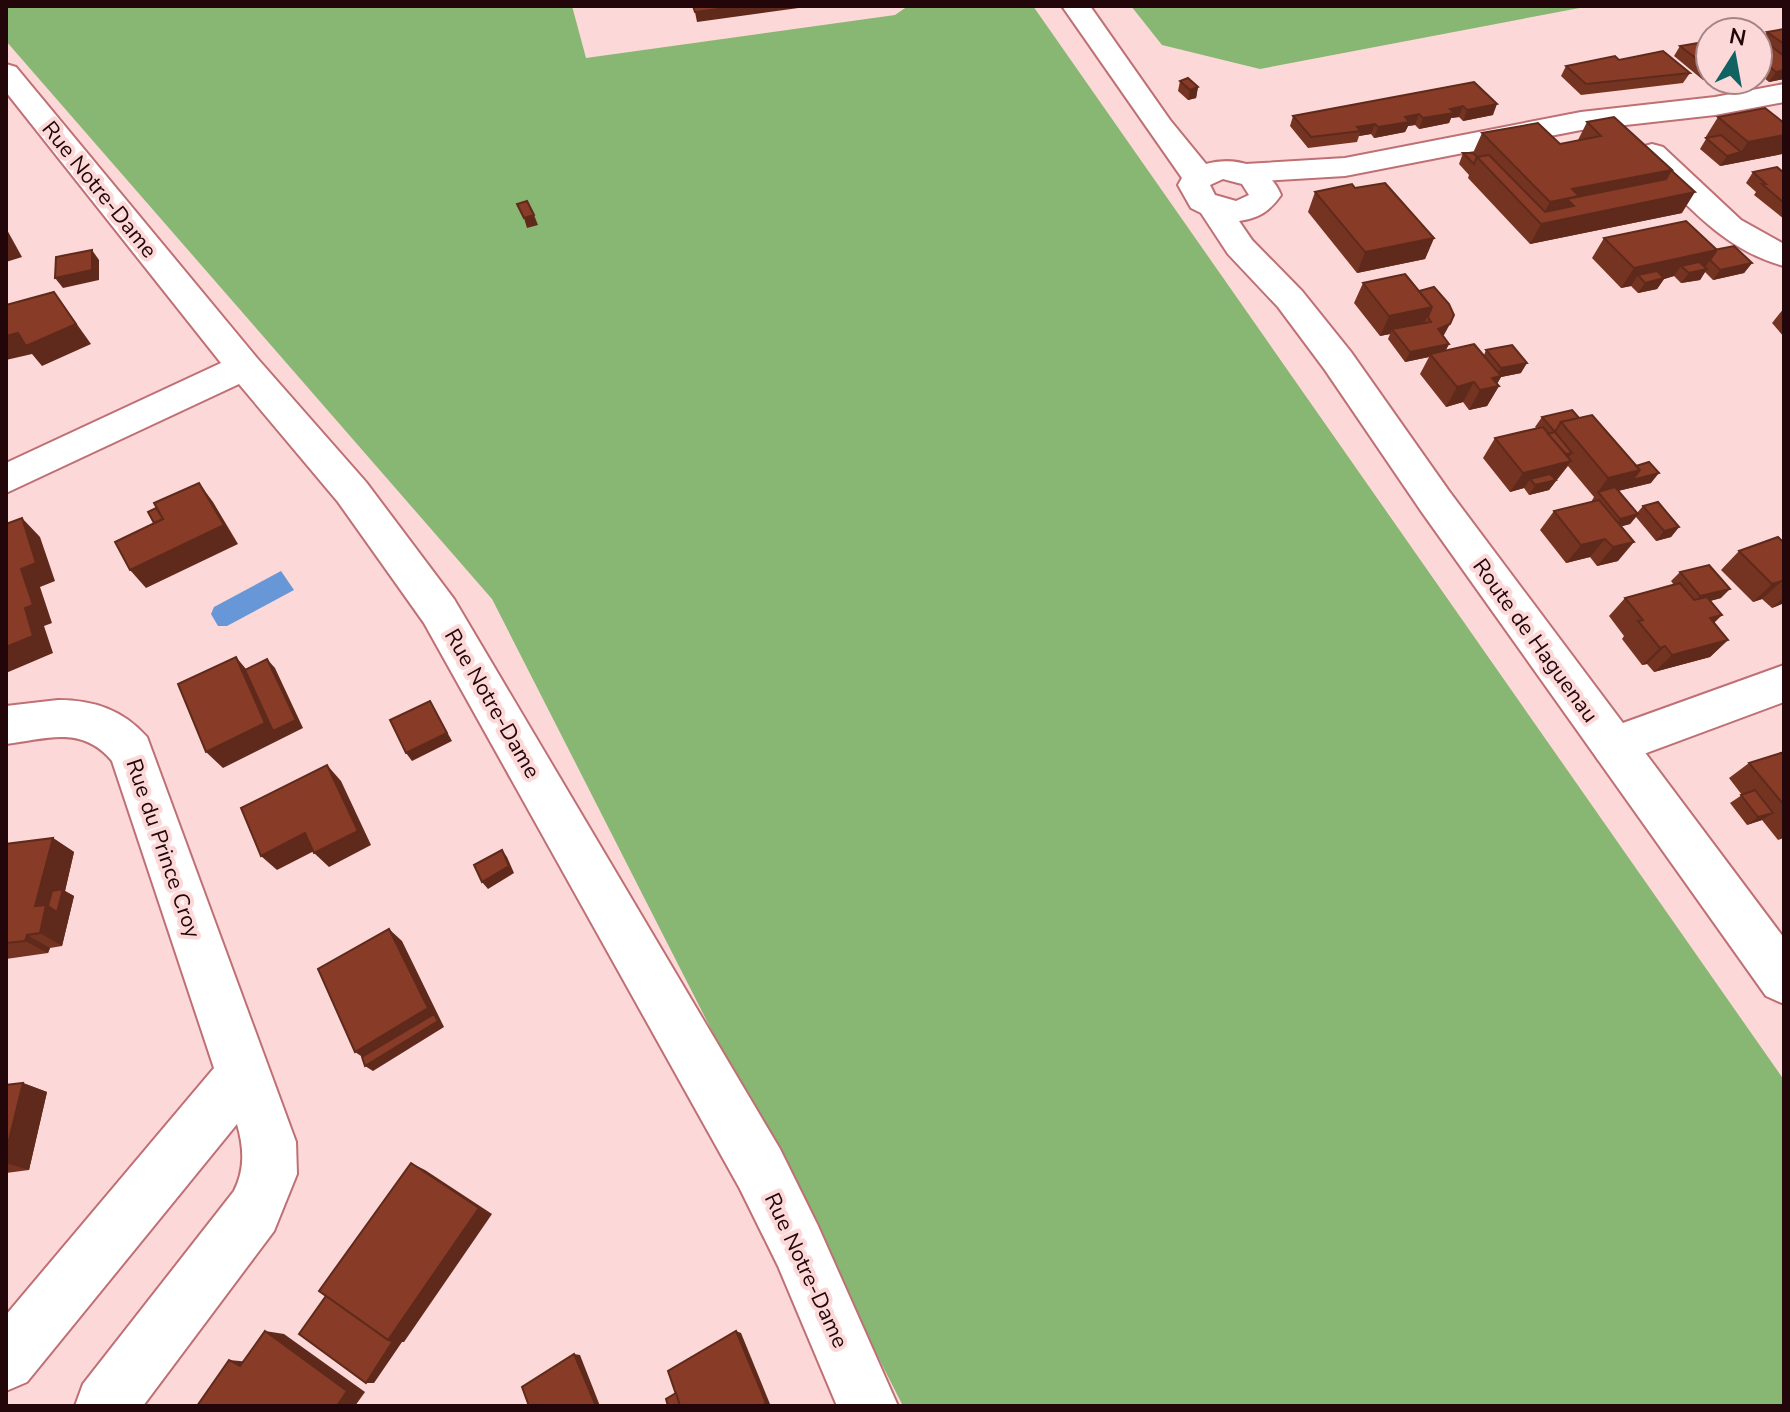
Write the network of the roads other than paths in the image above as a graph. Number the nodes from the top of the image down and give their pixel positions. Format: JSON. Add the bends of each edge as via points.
{"nodes":[{"id":1,"x":1076,"y":6,"type":"edge"},
{"id":2,"x":6,"y":73,"type":"edge"},
{"id":3,"x":1784,"y":93,"type":"edge"},
{"id":4,"x":1148,"y":107,"type":"junction"},
{"id":5,"x":1613,"y":116,"type":"junction"},
{"id":6,"x":1198,"y":178,"type":"junction"},
{"id":7,"x":1251,"y":185,"type":"junction"},
{"id":8,"x":1213,"y":207,"type":"junction"},
{"id":9,"x":1784,"y":255,"type":"edge"},
{"id":10,"x":1290,"y":299,"type":"junction"},
{"id":11,"x":244,"y":367,"type":"junction"},
{"id":12,"x":6,"y":479,"type":"edge"},
{"id":13,"x":1784,"y":683,"type":"edge"},
{"id":14,"x":6,"y":725,"type":"edge"},
{"id":15,"x":1614,"y":746,"type":"junction"},
{"id":16,"x":1784,"y":979,"type":"edge"},
{"id":17,"x":243,"y":1075,"type":"junction"},
{"id":18,"x":6,"y":1361,"type":"edge"},
{"id":19,"x":105,"y":1406,"type":"edge"},
{"id":20,"x":868,"y":1406,"type":"edge"}],
"edges":[{"from":1,"to":4,"type":"street"},
{"from":2,"to":11,"type":"street","name":"Rue Notre-Dame"},
{"from":3,"to":5,"type":"street"},
{"from":4,"to":6,"type":"street"},
{"from":4,"to":7,"type":"street","via":[[1199,136]]},
{"from":5,"to":7,"type":"street","via":[[1345,167],[1309,184]]},
{"from":5,"to":9,"type":"street","via":[[1740,235]]},
{"from":6,"to":7,"type":"street","via":[[1219,170]]},
{"from":6,"to":8,"type":"street","name":"Route de Haguenau","via":[[1196,193]]},
{"from":7,"to":8,"type":"street","via":[[1240,211]]},
{"from":7,"to":10,"type":"street","name":"Route de Haguenau"},
{"from":8,"to":10,"type":"street","name":"Route de Haguenau","via":[[1240,247]]},
{"from":10,"to":15,"type":"street","name":"Route de Haguenau"},
{"from":11,"to":12,"type":"street"},
{"from":11,"to":20,"type":"street","name":"Rue Notre-Dame","via":[[399,552],[477,674],[760,1169]]},
{"from":13,"to":15,"type":"street"},
{"from":14,"to":17,"type":"street","name":"Rue du Prince Croy","via":[[92,721],[119,735],[131,751]]},
{"from":15,"to":16,"type":"street","name":"Route de Haguenau"},
{"from":17,"to":18,"type":"street"},
{"from":17,"to":19,"type":"street","name":"Rue du Prince Croy","via":[[270,1136],[267,1188]]}]}
